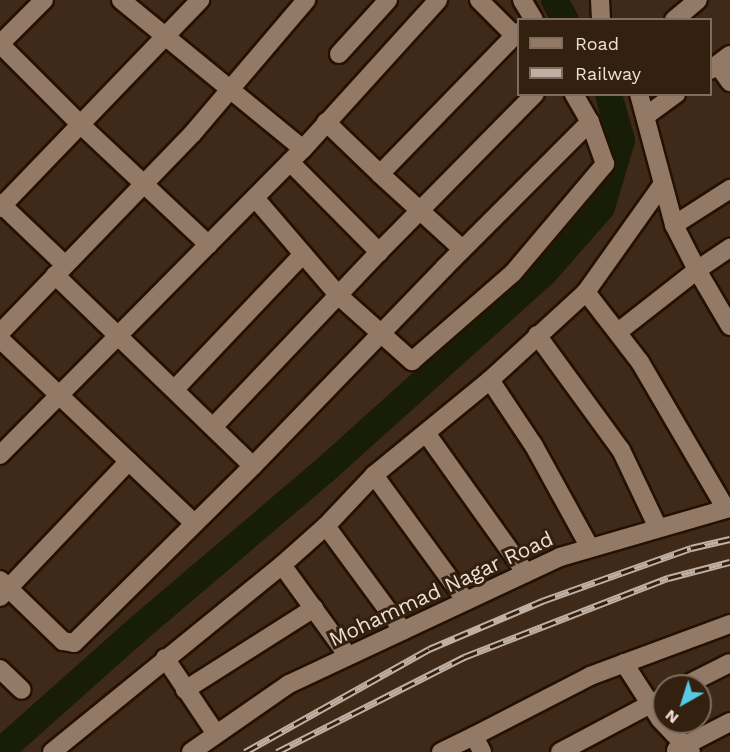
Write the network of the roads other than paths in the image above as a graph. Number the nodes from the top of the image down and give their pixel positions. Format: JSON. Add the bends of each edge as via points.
{"nodes":[{"id":1,"x":44,"y":0,"type":"edge"},
{"id":2,"x":121,"y":0,"type":"edge"},
{"id":3,"x":200,"y":0,"type":"edge"},
{"id":4,"x":306,"y":0,"type":"edge"},
{"id":5,"x":387,"y":0,"type":"edge"},
{"id":6,"x":438,"y":0,"type":"edge"},
{"id":7,"x":479,"y":0,"type":"edge"},
{"id":8,"x":522,"y":0,"type":"edge"},
{"id":9,"x":698,"y":0,"type":"edge"},
{"id":10,"x":533,"y":18,"type":"edge"},
{"id":11,"x":676,"y":18,"type":"edge"},
{"id":12,"x":516,"y":33,"type":"edge"},
{"id":13,"x":167,"y":37,"type":"junction"},
{"id":14,"x":0,"y":44,"type":"edge"},
{"id":15,"x":339,"y":54,"type":"dead end"},
{"id":16,"x":720,"y":63,"type":"edge"},
{"id":17,"x":730,"y":82,"type":"edge"},
{"id":18,"x":231,"y":90,"type":"junction"},
{"id":19,"x":533,"y":96,"type":"edge"},
{"id":20,"x":575,"y":96,"type":"edge"},
{"id":21,"x":640,"y":96,"type":"edge"},
{"id":22,"x":673,"y":96,"type":"edge"},
{"id":23,"x":647,"y":115,"type":"junction"},
{"id":24,"x":326,"y":122,"type":"junction"},
{"id":25,"x":590,"y":122,"type":"junction"},
{"id":26,"x":81,"y":125,"type":"junction"},
{"id":27,"x":296,"y":155,"type":"junction"},
{"id":28,"x":380,"y":174,"type":"junction"},
{"id":29,"x":145,"y":183,"type":"junction"},
{"id":30,"x":662,"y":185,"type":"junction"},
{"id":31,"x":730,"y":189,"type":"edge"},
{"id":32,"x":255,"y":198,"type":"junction"},
{"id":33,"x":1,"y":205,"type":"edge"},
{"id":34,"x":421,"y":211,"type":"junction"},
{"id":35,"x":674,"y":225,"type":"junction"},
{"id":36,"x":209,"y":245,"type":"junction"},
{"id":37,"x":730,"y":248,"type":"edge"},
{"id":38,"x":462,"y":249,"type":"junction"},
{"id":39,"x":379,"y":252,"type":"junction"},
{"id":40,"x":303,"y":254,"type":"junction"},
{"id":41,"x":60,"y":269,"type":"junction"},
{"id":42,"x":697,"y":270,"type":"junction"},
{"id":43,"x":586,"y":292,"type":"junction"},
{"id":44,"x":339,"y":296,"type":"junction"},
{"id":45,"x":728,"y":317,"type":"edge"},
{"id":46,"x":618,"y":332,"type":"junction"},
{"id":47,"x":0,"y":333,"type":"edge"},
{"id":48,"x":381,"y":334,"type":"junction"},
{"id":49,"x":118,"y":335,"type":"junction"},
{"id":50,"x":537,"y":335,"type":"junction"},
{"id":51,"x":0,"y":339,"type":"edge"},
{"id":52,"x":490,"y":380,"type":"junction"},
{"id":53,"x":175,"y":389,"type":"junction"},
{"id":54,"x":60,"y":394,"type":"junction"},
{"id":55,"x":214,"y":426,"type":"junction"},
{"id":56,"x":426,"y":433,"type":"junction"},
{"id":57,"x":0,"y":455,"type":"edge"},
{"id":58,"x":129,"y":461,"type":"junction"},
{"id":59,"x":253,"y":466,"type":"junction"},
{"id":60,"x":374,"y":475,"type":"junction"},
{"id":61,"x":728,"y":509,"type":"edge"},
{"id":62,"x":193,"y":522,"type":"junction"},
{"id":63,"x":326,"y":526,"type":"junction"},
{"id":64,"x":658,"y":528,"type":"junction"},
{"id":65,"x":590,"y":548,"type":"junction"},
{"id":66,"x":282,"y":565,"type":"junction"},
{"id":67,"x":526,"y":573,"type":"junction"},
{"id":68,"x":3,"y":588,"type":"edge"},
{"id":69,"x":466,"y":601,"type":"junction"},
{"id":70,"x":314,"y":608,"type":"junction"},
{"id":71,"x":730,"y":624,"type":"edge"},
{"id":72,"x":403,"y":631,"type":"junction"},
{"id":73,"x":348,"y":656,"type":"junction"},
{"id":74,"x":165,"y":658,"type":"junction"},
{"id":75,"x":624,"y":663,"type":"junction"},
{"id":76,"x":730,"y":663,"type":"edge"},
{"id":77,"x":0,"y":669,"type":"edge"},
{"id":78,"x":708,"y":674,"type":"edge"},
{"id":79,"x":22,"y":690,"type":"dead end"},
{"id":80,"x":185,"y":690,"type":"junction"},
{"id":81,"x":652,"y":693,"type":"edge"},
{"id":82,"x":652,"y":703,"type":"edge"},
{"id":83,"x":730,"y":722,"type":"edge"},
{"id":84,"x":216,"y":734,"type":"junction"},
{"id":85,"x":671,"y":734,"type":"edge"},
{"id":86,"x":478,"y":744,"type":"edge"},
{"id":87,"x":682,"y":750,"type":"edge"},
{"id":88,"x":52,"y":752,"type":"edge"},
{"id":89,"x":191,"y":752,"type":"edge"},
{"id":90,"x":441,"y":752,"type":"edge"},
{"id":91,"x":560,"y":752,"type":"edge"}],
"edges":[{"from":1,"to":14,"type":"street"},
{"from":2,"to":13,"type":"street"},
{"from":3,"to":13,"type":"street"},
{"from":4,"to":18,"type":"street"},
{"from":5,"to":15,"type":"street"},
{"from":6,"to":24,"type":"street"},
{"from":7,"to":12,"type":"street"},
{"from":8,"to":10,"type":"street"},
{"from":9,"to":11,"type":"street"},
{"from":12,"to":28,"type":"street"},
{"from":13,"to":18,"type":"street"},
{"from":13,"to":26,"type":"street"},
{"from":14,"to":26,"type":"street"},
{"from":16,"to":17,"type":"street"},
{"from":18,"to":27,"type":"street"},
{"from":18,"to":29,"type":"street"},
{"from":19,"to":34,"type":"street"},
{"from":20,"to":25,"type":"street"},
{"from":21,"to":23,"type":"street"},
{"from":22,"to":23,"type":"street"},
{"from":23,"to":30,"type":"street"},
{"from":24,"to":27,"type":"street"},
{"from":24,"to":28,"type":"street"},
{"from":25,"to":38,"type":"street"},
{"from":25,"to":48,"type":"street","via":[[605,164],[513,273],[412,361]]},
{"from":26,"to":29,"type":"street"},
{"from":26,"to":33,"type":"street"},
{"from":27,"to":32,"type":"street"},
{"from":27,"to":39,"type":"street"},
{"from":28,"to":34,"type":"street"},
{"from":29,"to":36,"type":"street"},
{"from":29,"to":41,"type":"street"},
{"from":30,"to":35,"type":"street"},
{"from":30,"to":43,"type":"street"},
{"from":31,"to":35,"type":"street"},
{"from":32,"to":36,"type":"street"},
{"from":32,"to":40,"type":"street"},
{"from":33,"to":41,"type":"street"},
{"from":34,"to":38,"type":"street"},
{"from":34,"to":39,"type":"street"},
{"from":35,"to":42,"type":"street"},
{"from":36,"to":49,"type":"street"},
{"from":37,"to":42,"type":"street"},
{"from":38,"to":48,"type":"street"},
{"from":39,"to":44,"type":"street"},
{"from":40,"to":44,"type":"street"},
{"from":40,"to":53,"type":"street"},
{"from":41,"to":47,"type":"street"},
{"from":41,"to":49,"type":"street"},
{"from":42,"to":45,"type":"street"},
{"from":42,"to":46,"type":"street"},
{"from":43,"to":46,"type":"street"},
{"from":43,"to":50,"type":"street"},
{"from":44,"to":48,"type":"street"},
{"from":44,"to":55,"type":"street"},
{"from":46,"to":61,"type":"street"},
{"from":48,"to":59,"type":"street"},
{"from":49,"to":53,"type":"street"},
{"from":49,"to":54,"type":"street"},
{"from":50,"to":52,"type":"street"},
{"from":50,"to":64,"type":"street","via":[[621,450]]},
{"from":51,"to":54,"type":"street"},
{"from":52,"to":56,"type":"street"},
{"from":52,"to":65,"type":"street","via":[[534,446]]},
{"from":53,"to":55,"type":"street"},
{"from":54,"to":57,"type":"street"},
{"from":54,"to":58,"type":"street"},
{"from":55,"to":59,"type":"street"},
{"from":56,"to":60,"type":"street"},
{"from":56,"to":67,"type":"street"},
{"from":58,"to":62,"type":"street"},
{"from":58,"to":68,"type":"street"},
{"from":59,"to":62,"type":"street"},
{"from":60,"to":63,"type":"street"},
{"from":60,"to":69,"type":"street"},
{"from":61,"to":64,"type":"street","name":"Mohammad Nagar Road"},
{"from":62,"to":68,"type":"street","via":[[74,643],[63,641]]},
{"from":63,"to":66,"type":"street"},
{"from":63,"to":72,"type":"street"},
{"from":64,"to":65,"type":"street","name":"Mohammad Nagar Road"},
{"from":65,"to":67,"type":"street","name":"Mohammad Nagar Road"},
{"from":66,"to":70,"type":"street"},
{"from":66,"to":74,"type":"street"},
{"from":67,"to":69,"type":"street","name":"Mohammad Nagar Road"},
{"from":69,"to":72,"type":"street","name":"Mohammad Nagar Road"},
{"from":70,"to":73,"type":"street"},
{"from":70,"to":80,"type":"street"},
{"from":71,"to":75,"type":"street"},
{"from":72,"to":73,"type":"street","name":"Mohammad Nagar Road"},
{"from":73,"to":84,"type":"street","name":"Mohammad Nagar Road","via":[[289,684]]},
{"from":74,"to":80,"type":"street"},
{"from":74,"to":88,"type":"street"},
{"from":75,"to":81,"type":"street"},
{"from":75,"to":86,"type":"street","via":[[590,676]]},
{"from":76,"to":78,"type":"street"},
{"from":77,"to":79,"type":"street"},
{"from":80,"to":84,"type":"street"},
{"from":82,"to":91,"type":"street"},
{"from":83,"to":87,"type":"street"},
{"from":84,"to":89,"type":"street","name":"Mohammad Nagar Road"},
{"from":85,"to":87,"type":"street"},
{"from":86,"to":90,"type":"street"}]}
